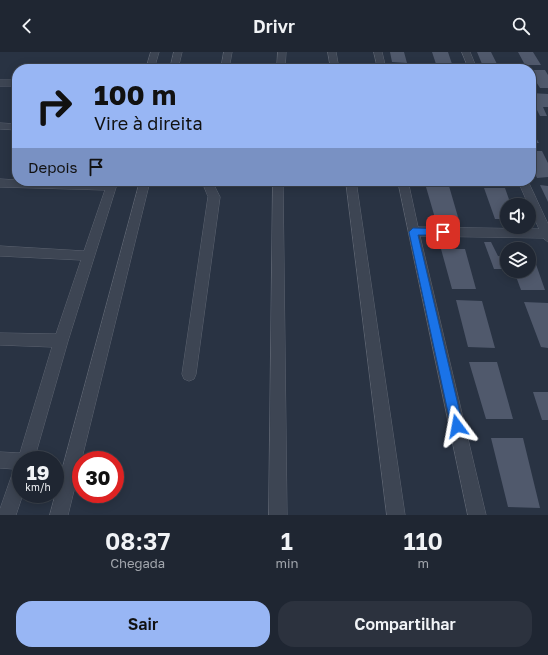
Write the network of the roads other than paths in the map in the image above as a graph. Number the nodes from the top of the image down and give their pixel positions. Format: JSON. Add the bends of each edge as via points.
{"nodes":[{"id":1,"x":155,"y":52,"type":"edge"},
{"id":2,"x":178,"y":52,"type":"edge"},
{"id":3,"x":228,"y":52,"type":"edge"},
{"id":4,"x":282,"y":52,"type":"edge"},
{"id":5,"x":332,"y":52,"type":"edge"},
{"id":6,"x":378,"y":52,"type":"edge"},
{"id":7,"x":466,"y":52,"type":"edge"},
{"id":8,"x":151,"y":64,"type":"edge"},
{"id":9,"x":175,"y":64,"type":"edge"},
{"id":10,"x":226,"y":64,"type":"edge"},
{"id":11,"x":281,"y":64,"type":"edge"},
{"id":12,"x":334,"y":64,"type":"edge"},
{"id":13,"x":381,"y":64,"type":"edge"},
{"id":14,"x":471,"y":64,"type":"edge"},
{"id":15,"x":0,"y":83,"type":"edge"},
{"id":16,"x":12,"y":83,"type":"edge"},
{"id":17,"x":0,"y":126,"type":"edge"},
{"id":18,"x":12,"y":127,"type":"edge"},
{"id":19,"x":0,"y":183,"type":"edge"},
{"id":20,"x":12,"y":183,"type":"edge"},
{"id":21,"x":111,"y":186,"type":"edge"},
{"id":22,"x":144,"y":186,"type":"edge"},
{"id":23,"x":210,"y":186,"type":"edge"},
{"id":24,"x":278,"y":186,"type":"edge"},
{"id":25,"x":352,"y":186,"type":"edge"},
{"id":26,"x":404,"y":186,"type":"edge"},
{"id":27,"x":525,"y":186,"type":"edge"},
{"id":28,"x":413,"y":232,"type":"junction"},
{"id":29,"x":548,"y":235,"type":"edge"},
{"id":30,"x":0,"y":251,"type":"edge"},
{"id":31,"x":87,"y":256,"type":"junction"},
{"id":32,"x":0,"y":339,"type":"edge"},
{"id":33,"x":61,"y":341,"type":"junction"},
{"id":34,"x":190,"y":374,"type":"dead end"},
{"id":35,"x":29,"y":451,"type":"edge"},
{"id":36,"x":0,"y":460,"type":"edge"},
{"id":37,"x":12,"y":461,"type":"edge"},
{"id":38,"x":12,"y":500,"type":"edge"},
{"id":39,"x":7,"y":515,"type":"edge"},
{"id":40,"x":59,"y":515,"type":"edge"},
{"id":41,"x":278,"y":515,"type":"edge"},
{"id":42,"x":396,"y":515,"type":"edge"},
{"id":43,"x":477,"y":515,"type":"edge"}],
"edges":[{"from":1,"to":8,"type":"street"},
{"from":2,"to":9,"type":"street"},
{"from":3,"to":10,"type":"street"},
{"from":4,"to":11,"type":"street"},
{"from":5,"to":12,"type":"street"},
{"from":6,"to":13,"type":"street"},
{"from":7,"to":14,"type":"street"},
{"from":15,"to":16,"type":"street"},
{"from":17,"to":18,"type":"street"},
{"from":19,"to":20,"type":"street"},
{"from":21,"to":31,"type":"street"},
{"from":22,"to":40,"type":"street"},
{"from":23,"to":34,"type":"street","via":[[214,197]]},
{"from":24,"to":41,"type":"street"},
{"from":25,"to":42,"type":"street"},
{"from":26,"to":28,"type":"street"},
{"from":27,"to":29,"type":"street"},
{"from":28,"to":29,"type":"street"},
{"from":28,"to":43,"type":"street"},
{"from":30,"to":31,"type":"street"},
{"from":31,"to":33,"type":"street"},
{"from":32,"to":33,"type":"street"},
{"from":33,"to":35,"type":"street"},
{"from":36,"to":37,"type":"street"},
{"from":38,"to":39,"type":"street"}]}
